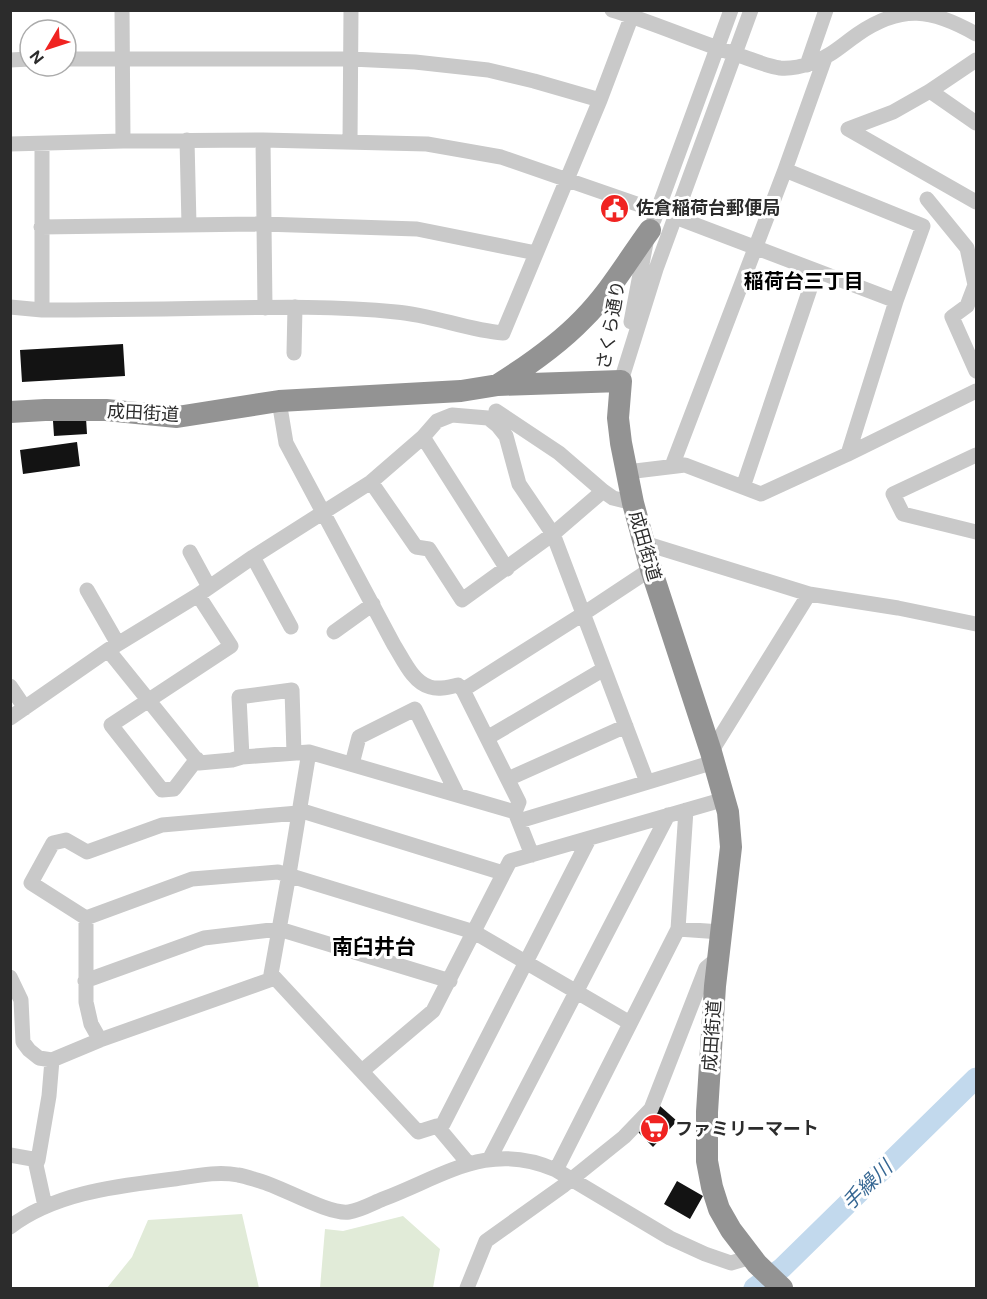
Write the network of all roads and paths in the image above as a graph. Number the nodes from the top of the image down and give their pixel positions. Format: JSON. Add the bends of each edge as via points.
{"nodes":[{"id":1,"x":122,"y":10,"type":"edge"},
{"id":2,"x":351,"y":10,"type":"edge"},
{"id":3,"x":612,"y":10,"type":"edge"},
{"id":4,"x":731,"y":10,"type":"edge"},
{"id":5,"x":751,"y":10,"type":"edge"},
{"id":6,"x":826,"y":10,"type":"edge"},
{"id":7,"x":905,"y":12,"type":"edge"},
{"id":8,"x":633,"y":13,"type":"edge"},
{"id":9,"x":976,"y":34,"type":"edge"},
{"id":10,"x":717,"y":49,"type":"junction"},
{"id":11,"x":735,"y":54,"type":"junction"},
{"id":12,"x":122,"y":58,"type":"junction"},
{"id":13,"x":825,"y":58,"type":"junction"},
{"id":14,"x":78,"y":59,"type":"edge"},
{"id":15,"x":351,"y":59,"type":"junction"},
{"id":16,"x":976,"y":60,"type":"edge"},
{"id":17,"x":807,"y":65,"type":"junction"},
{"id":18,"x":930,"y":91,"type":"junction"},
{"id":19,"x":600,"y":100,"type":"junction"},
{"id":20,"x":976,"y":123,"type":"edge"},
{"id":21,"x":263,"y":140,"type":"junction"},
{"id":22,"x":123,"y":141,"type":"junction"},
{"id":23,"x":187,"y":141,"type":"junction"},
{"id":24,"x":350,"y":142,"type":"junction"},
{"id":25,"x":10,"y":144,"type":"edge"},
{"id":26,"x":42,"y":144,"type":"junction"},
{"id":27,"x":785,"y":170,"type":"junction"},
{"id":28,"x":568,"y":179,"type":"junction"},
{"id":29,"x":927,"y":199,"type":"dead end"},
{"id":30,"x":976,"y":202,"type":"edge"},
{"id":31,"x":675,"y":217,"type":"junction"},
{"id":32,"x":653,"y":220,"type":"junction"},
{"id":33,"x":263,"y":224,"type":"junction"},
{"id":34,"x":189,"y":225,"type":"junction"},
{"id":35,"x":42,"y":227,"type":"junction"},
{"id":36,"x":756,"y":247,"type":"junction"},
{"id":37,"x":536,"y":253,"type":"junction"},
{"id":38,"x":816,"y":271,"type":"junction"},
{"id":39,"x":976,"y":284,"type":"edge"},
{"id":40,"x":896,"y":301,"type":"junction"},
{"id":41,"x":10,"y":307,"type":"edge"},
{"id":42,"x":295,"y":307,"type":"junction"},
{"id":43,"x":265,"y":308,"type":"junction"},
{"id":44,"x":42,"y":310,"type":"junction"},
{"id":45,"x":294,"y":353,"type":"dead end"},
{"id":46,"x":976,"y":371,"type":"edge"},
{"id":47,"x":621,"y":381,"type":"junction"},
{"id":48,"x":502,"y":384,"type":"junction"},
{"id":49,"x":976,"y":391,"type":"edge"},
{"id":50,"x":279,"y":401,"type":"junction"},
{"id":51,"x":10,"y":412,"type":"edge"},
{"id":52,"x":492,"y":415,"type":"junction"},
{"id":53,"x":423,"y":437,"type":"junction"},
{"id":54,"x":848,"y":454,"type":"junction"},
{"id":55,"x":976,"y":455,"type":"edge"},
{"id":56,"x":672,"y":466,"type":"junction"},
{"id":57,"x":627,"y":472,"type":"junction"},
{"id":58,"x":371,"y":482,"type":"junction"},
{"id":59,"x":743,"y":487,"type":"junction"},
{"id":60,"x":603,"y":491,"type":"junction"},
{"id":61,"x":633,"y":504,"type":"junction"},
{"id":62,"x":324,"y":513,"type":"junction"},
{"id":63,"x":973,"y":529,"type":"edge"},
{"id":64,"x":553,"y":534,"type":"junction"},
{"id":65,"x":644,"y":543,"type":"junction"},
{"id":66,"x":190,"y":552,"type":"dead end"},
{"id":67,"x":253,"y":557,"type":"junction"},
{"id":68,"x":507,"y":569,"type":"junction"},
{"id":69,"x":651,"y":569,"type":"junction"},
{"id":70,"x":87,"y":590,"type":"dead end"},
{"id":71,"x":204,"y":591,"type":"junction"},
{"id":72,"x":809,"y":594,"type":"junction"},
{"id":73,"x":373,"y":604,"type":"junction"},
{"id":74,"x":583,"y":615,"type":"junction"},
{"id":75,"x":976,"y":624,"type":"edge"},
{"id":76,"x":291,"y":627,"type":"dead end"},
{"id":77,"x":334,"y":632,"type":"dead end"},
{"id":78,"x":113,"y":647,"type":"junction"},
{"id":79,"x":604,"y":669,"type":"junction"},
{"id":80,"x":10,"y":686,"type":"edge"},
{"id":81,"x":463,"y":690,"type":"junction"},
{"id":82,"x":150,"y":700,"type":"junction"},
{"id":83,"x":25,"y":708,"type":"junction"},
{"id":84,"x":10,"y":718,"type":"edge"},
{"id":85,"x":626,"y":726,"type":"junction"},
{"id":86,"x":487,"y":738,"type":"junction"},
{"id":87,"x":301,"y":753,"type":"junction"},
{"id":88,"x":242,"y":757,"type":"junction"},
{"id":89,"x":713,"y":757,"type":"junction"},
{"id":90,"x":197,"y":759,"type":"junction"},
{"id":91,"x":352,"y":764,"type":"junction"},
{"id":92,"x":508,"y":779,"type":"junction"},
{"id":93,"x":647,"y":782,"type":"junction"},
{"id":94,"x":457,"y":794,"type":"junction"},
{"id":95,"x":725,"y":799,"type":"junction"},
{"id":96,"x":686,"y":810,"type":"junction"},
{"id":97,"x":298,"y":811,"type":"junction"},
{"id":98,"x":668,"y":815,"type":"junction"},
{"id":99,"x":517,"y":816,"type":"junction"},
{"id":100,"x":590,"y":839,"type":"junction"},
{"id":101,"x":532,"y":855,"type":"junction"},
{"id":102,"x":503,"y":873,"type":"junction"},
{"id":103,"x":290,"y":874,"type":"junction"},
{"id":104,"x":86,"y":918,"type":"junction"},
{"id":105,"x":279,"y":929,"type":"junction"},
{"id":106,"x":678,"y":929,"type":"junction"},
{"id":107,"x":474,"y":932,"type":"junction"},
{"id":108,"x":721,"y":932,"type":"junction"},
{"id":109,"x":718,"y":958,"type":"junction"},
{"id":110,"x":526,"y":962,"type":"junction"},
{"id":111,"x":10,"y":977,"type":"edge"},
{"id":112,"x":275,"y":978,"type":"junction"},
{"id":113,"x":85,"y":981,"type":"junction"},
{"id":114,"x":450,"y":981,"type":"junction"},
{"id":115,"x":576,"y":992,"type":"junction"},
{"id":116,"x":630,"y":1023,"type":"junction"},
{"id":117,"x":100,"y":1040,"type":"junction"},
{"id":118,"x":17,"y":1044,"type":"edge"},
{"id":119,"x":52,"y":1060,"type":"junction"},
{"id":120,"x":362,"y":1071,"type":"junction"},
{"id":121,"x":437,"y":1126,"type":"junction"},
{"id":122,"x":10,"y":1155,"type":"edge"},
{"id":123,"x":490,"y":1158,"type":"junction"},
{"id":124,"x":38,"y":1160,"type":"junction"},
{"id":125,"x":468,"y":1163,"type":"junction"},
{"id":126,"x":556,"y":1170,"type":"junction"},
{"id":127,"x":570,"y":1180,"type":"junction"},
{"id":128,"x":45,"y":1206,"type":"junction"},
{"id":129,"x":10,"y":1227,"type":"edge"},
{"id":130,"x":756,"y":1262,"type":"junction"},
{"id":131,"x":467,"y":1288,"type":"edge"},
{"id":132,"x":782,"y":1288,"type":"edge"}],
"edges":[{"from":1,"to":12,"type":"street"},
{"from":2,"to":15,"type":"street"},
{"from":3,"to":8,"type":"street"},
{"from":4,"to":10,"type":"street","name":"さくら通り"},
{"from":5,"to":11,"type":"street","name":"さくら通り"},
{"from":6,"to":17,"type":"street"},
{"from":7,"to":9,"type":"street","via":[[951,20]]},
{"from":7,"to":13,"type":"street","via":[[872,26]]},
{"from":8,"to":10,"type":"street"},
{"from":8,"to":19,"type":"street"},
{"from":10,"to":11,"type":"street"},
{"from":10,"to":32,"type":"street","name":"さくら通り"},
{"from":11,"to":17,"type":"street","via":[[781,68]]},
{"from":11,"to":31,"type":"street","name":"さくら通り"},
{"from":12,"to":14,"type":"street"},
{"from":12,"to":15,"type":"street"},
{"from":12,"to":22,"type":"street"},
{"from":13,"to":17,"type":"street"},
{"from":13,"to":27,"type":"street"},
{"from":15,"to":19,"type":"street","via":[[488,70]]},
{"from":15,"to":24,"type":"street"},
{"from":16,"to":18,"type":"street"},
{"from":18,"to":20,"type":"street"},
{"from":18,"to":30,"type":"street","via":[[893,112],[848,129]]},
{"from":19,"to":28,"type":"street"},
{"from":21,"to":23,"type":"street"},
{"from":21,"to":24,"type":"street"},
{"from":21,"to":33,"type":"street"},
{"from":22,"to":23,"type":"street"},
{"from":22,"to":26,"type":"street"},
{"from":23,"to":34,"type":"street"},
{"from":24,"to":28,"type":"street","via":[[462,148]]},
{"from":25,"to":26,"type":"street"},
{"from":26,"to":35,"type":"street"},
{"from":27,"to":36,"type":"street"},
{"from":27,"to":40,"type":"street","via":[[923,226]]},
{"from":28,"to":32,"type":"street"},
{"from":28,"to":37,"type":"street"},
{"from":29,"to":39,"type":"street","via":[[967,248]]},
{"from":31,"to":36,"type":"street"},
{"from":31,"to":47,"type":"street","name":"さくら通り"},
{"from":32,"to":47,"type":"street","name":"さくら通り","via":[[641,262]]},
{"from":32,"to":48,"type":"highway","via":[[585,318]]},
{"from":33,"to":34,"type":"street"},
{"from":33,"to":37,"type":"street","via":[[417,229]]},
{"from":33,"to":43,"type":"street"},
{"from":34,"to":35,"type":"street"},
{"from":35,"to":44,"type":"street"},
{"from":36,"to":38,"type":"street"},
{"from":36,"to":56,"type":"street"},
{"from":37,"to":42,"type":"street","via":[[503,333],[397,312]]},
{"from":38,"to":40,"type":"street"},
{"from":38,"to":59,"type":"street"},
{"from":39,"to":46,"type":"street","via":[[967,306],[952,317]]},
{"from":40,"to":54,"type":"street"},
{"from":41,"to":44,"type":"street"},
{"from":42,"to":43,"type":"street"},
{"from":42,"to":45,"type":"street"},
{"from":43,"to":44,"type":"street"},
{"from":47,"to":48,"type":"highway","name":"成田街道"},
{"from":47,"to":57,"type":"highway","name":"成田街道","via":[[618,418]]},
{"from":48,"to":50,"type":"highway","name":"成田街道","via":[[461,391]]},
{"from":48,"to":52,"type":"street"},
{"from":49,"to":54,"type":"street"},
{"from":50,"to":51,"type":"highway","name":"成田街道","via":[[177,417],[106,410]]},
{"from":50,"to":62,"type":"street","via":[[286,443]]},
{"from":52,"to":53,"type":"street","via":[[452,415],[437,421]]},
{"from":52,"to":60,"type":"street","via":[[559,453]]},
{"from":52,"to":64,"type":"street","via":[[506,436],[519,484]]},
{"from":53,"to":58,"type":"street"},
{"from":53,"to":68,"type":"street"},
{"from":54,"to":59,"type":"street","via":[[760,494]]},
{"from":55,"to":63,"type":"street","via":[[893,494],[903,514]]},
{"from":56,"to":57,"type":"street"},
{"from":56,"to":59,"type":"street","via":[[685,465]]},
{"from":57,"to":61,"type":"highway","name":"成田街道"},
{"from":58,"to":62,"type":"street"},
{"from":58,"to":68,"type":"street","via":[[416,547],[429,549],[462,600]]},
{"from":60,"to":61,"type":"street"},
{"from":60,"to":64,"type":"street"},
{"from":61,"to":65,"type":"highway","name":"成田街道"},
{"from":62,"to":67,"type":"street"},
{"from":62,"to":73,"type":"street"},
{"from":64,"to":68,"type":"street"},
{"from":64,"to":74,"type":"street"},
{"from":65,"to":69,"type":"highway","name":"成田街道"},
{"from":65,"to":72,"type":"street"},
{"from":66,"to":71,"type":"street"},
{"from":67,"to":71,"type":"street"},
{"from":67,"to":76,"type":"street"},
{"from":69,"to":74,"type":"street"},
{"from":69,"to":89,"type":"highway","name":"成田街道"},
{"from":70,"to":78,"type":"street"},
{"from":71,"to":78,"type":"street"},
{"from":71,"to":82,"type":"street","via":[[231,646]]},
{"from":72,"to":75,"type":"street"},
{"from":72,"to":89,"type":"street"},
{"from":73,"to":77,"type":"street"},
{"from":73,"to":81,"type":"street","via":[[411,673],[427,687],[458,685]]},
{"from":74,"to":79,"type":"street"},
{"from":74,"to":81,"type":"street"},
{"from":78,"to":82,"type":"street"},
{"from":78,"to":83,"type":"street"},
{"from":79,"to":85,"type":"street"},
{"from":79,"to":86,"type":"street"},
{"from":80,"to":83,"type":"street"},
{"from":81,"to":86,"type":"street"},
{"from":82,"to":90,"type":"street"},
{"from":82,"to":90,"type":"street","via":[[111,725],[162,790],[174,789]]},
{"from":83,"to":84,"type":"street"},
{"from":85,"to":92,"type":"street"},
{"from":85,"to":93,"type":"street"},
{"from":86,"to":92,"type":"street"},
{"from":87,"to":88,"type":"street"},
{"from":87,"to":88,"type":"street","via":[[292,690],[239,697]]},
{"from":87,"to":91,"type":"street"},
{"from":87,"to":97,"type":"street"},
{"from":88,"to":90,"type":"street","via":[[200,763]]},
{"from":89,"to":93,"type":"street"},
{"from":89,"to":95,"type":"highway","name":"成田街道"},
{"from":91,"to":94,"type":"street"},
{"from":91,"to":94,"type":"street","via":[[359,737],[415,709]]},
{"from":92,"to":99,"type":"street","via":[[519,802]]},
{"from":93,"to":99,"type":"street"},
{"from":94,"to":99,"type":"street"},
{"from":95,"to":96,"type":"street"},
{"from":95,"to":108,"type":"highway","name":"成田街道","via":[[731,847]]},
{"from":96,"to":98,"type":"street"},
{"from":96,"to":106,"type":"street"},
{"from":97,"to":102,"type":"street"},
{"from":97,"to":103,"type":"street"},
{"from":97,"to":104,"type":"street","via":[[162,825],[87,852],[66,840],[53,843],[31,883]]},
{"from":98,"to":100,"type":"street"},
{"from":98,"to":115,"type":"street"},
{"from":99,"to":101,"type":"street"},
{"from":100,"to":101,"type":"street"},
{"from":100,"to":110,"type":"street"},
{"from":101,"to":102,"type":"street","via":[[510,861]]},
{"from":102,"to":107,"type":"street"},
{"from":103,"to":104,"type":"street","via":[[192,879]]},
{"from":103,"to":105,"type":"street"},
{"from":103,"to":107,"type":"street"},
{"from":104,"to":113,"type":"street"},
{"from":105,"to":112,"type":"street","via":[[271,974]]},
{"from":105,"to":113,"type":"street","via":[[204,938]]},
{"from":105,"to":114,"type":"street"},
{"from":106,"to":108,"type":"street"},
{"from":106,"to":116,"type":"street"},
{"from":107,"to":110,"type":"street"},
{"from":107,"to":114,"type":"street"},
{"from":108,"to":109,"type":"highway","name":"成田街道"},
{"from":109,"to":127,"type":"street","via":[[706,968],[651,1109],[624,1137]]},
{"from":109,"to":130,"type":"highway","name":"成田街道","via":[[707,1161],[719,1209]]},
{"from":110,"to":115,"type":"street"},
{"from":110,"to":121,"type":"street","via":[[442,1124]]},
{"from":111,"to":118,"type":"street","via":[[21,1000]]},
{"from":112,"to":117,"type":"street"},
{"from":112,"to":120,"type":"street"},
{"from":113,"to":117,"type":"street","via":[[91,1024]]},
{"from":114,"to":120,"type":"street","via":[[433,1011]]},
{"from":115,"to":116,"type":"street"},
{"from":115,"to":123,"type":"street"},
{"from":116,"to":126,"type":"street"},
{"from":117,"to":119,"type":"street"},
{"from":118,"to":119,"type":"street","via":[[39,1058]]},
{"from":119,"to":124,"type":"street"},
{"from":120,"to":121,"type":"street","via":[[418,1132]]},
{"from":121,"to":125,"type":"street"},
{"from":122,"to":124,"type":"street"},
{"from":123,"to":125,"type":"street"},
{"from":123,"to":126,"type":"street","via":[[543,1164]]},
{"from":124,"to":128,"type":"street"},
{"from":125,"to":128,"type":"street","via":[[349,1212],[263,1182],[216,1173],[127,1185]]},
{"from":126,"to":127,"type":"street"},
{"from":127,"to":130,"type":"street","via":[[705,1254],[731,1263]]},
{"from":127,"to":131,"type":"street","via":[[486,1241]]},
{"from":128,"to":129,"type":"street"},
{"from":130,"to":132,"type":"highway","name":"成田街道"}]}
